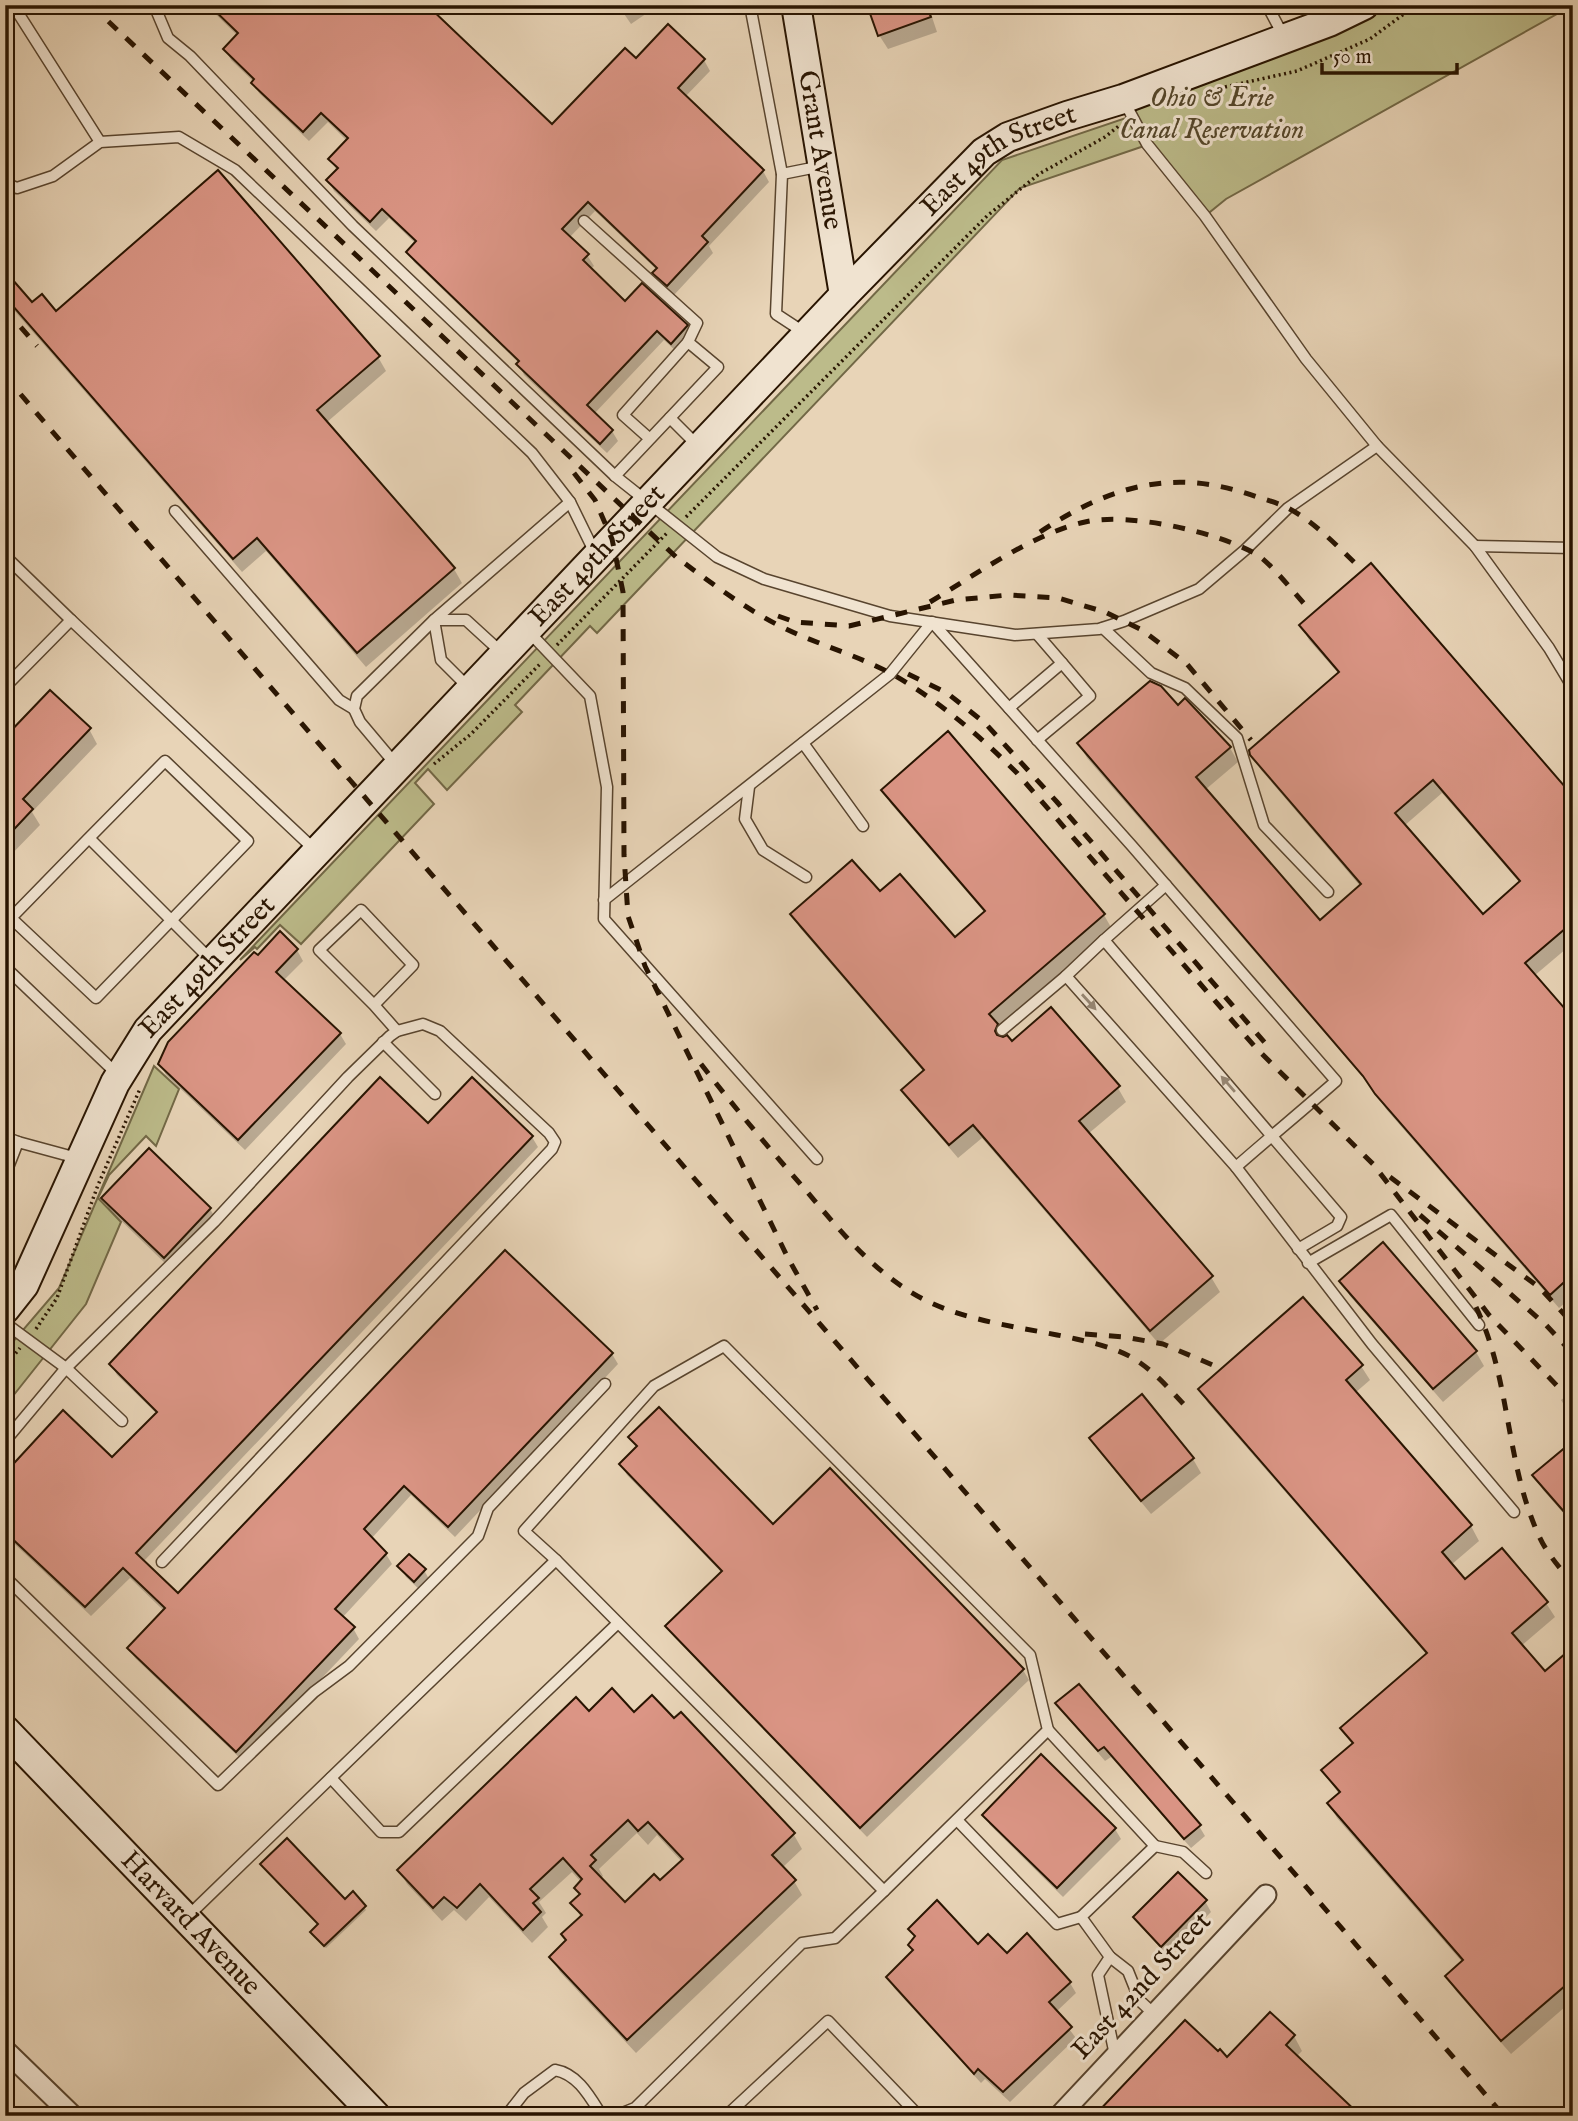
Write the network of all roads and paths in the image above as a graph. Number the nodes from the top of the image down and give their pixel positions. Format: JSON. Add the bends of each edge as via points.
{"nodes":[{"id":1,"x":13,"y":5,"type":"edge"},
{"id":2,"x":154,"y":5,"type":"edge"},
{"id":3,"x":750,"y":5,"type":"edge"},
{"id":4,"x":796,"y":5,"type":"edge"},
{"id":5,"x":1267,"y":5,"type":"edge"},
{"id":6,"x":1364,"y":5,"type":"edge"},
{"id":7,"x":1416,"y":5,"type":"edge"},
{"id":8,"x":1284,"y":38,"type":"junction"},
{"id":9,"x":1213,"y":90,"type":"dead end"},
{"id":10,"x":1124,"y":99,"type":"junction"},
{"id":11,"x":1105,"y":136,"type":"dead end"},
{"id":12,"x":100,"y":142,"type":"junction"},
{"id":13,"x":822,"y":166,"type":"junction"},
{"id":14,"x":782,"y":174,"type":"junction"},
{"id":15,"x":5,"y":183,"type":"edge"},
{"id":16,"x":584,"y":221,"type":"dead end"},
{"id":17,"x":844,"y":295,"type":"junction"},
{"id":18,"x":807,"y":334,"type":"junction"},
{"id":19,"x":688,"y":342,"type":"junction"},
{"id":20,"x":670,"y":418,"type":"junction"},
{"id":21,"x":650,"y":439,"type":"junction"},
{"id":22,"x":1377,"y":446,"type":"junction"},
{"id":23,"x":700,"y":447,"type":"junction"},
{"id":24,"x":615,"y":475,"type":"junction"},
{"id":25,"x":570,"y":502,"type":"junction"},
{"id":26,"x":649,"y":502,"type":"junction"},
{"id":27,"x":175,"y":511,"type":"dead end"},
{"id":28,"x":676,"y":526,"type":"junction"},
{"id":29,"x":1475,"y":546,"type":"junction"},
{"id":30,"x":1573,"y":548,"type":"edge"},
{"id":31,"x":5,"y":556,"type":"edge"},
{"id":32,"x":596,"y":557,"type":"junction"},
{"id":33,"x":71,"y":620,"type":"junction"},
{"id":34,"x":434,"y":620,"type":"junction"},
{"id":35,"x":932,"y":622,"type":"junction"},
{"id":36,"x":1103,"y":628,"type":"junction"},
{"id":37,"x":526,"y":629,"type":"junction"},
{"id":38,"x":1037,"y":634,"type":"junction"},
{"id":39,"x":503,"y":653,"type":"junction"},
{"id":40,"x":550,"y":653,"type":"junction"},
{"id":41,"x":1062,"y":663,"type":"junction"},
{"id":42,"x":5,"y":687,"type":"edge"},
{"id":43,"x":1573,"y":688,"type":"edge"},
{"id":44,"x":470,"y":689,"type":"junction"},
{"id":45,"x":1009,"y":708,"type":"junction"},
{"id":46,"x":354,"y":709,"type":"junction"},
{"id":47,"x":1037,"y":740,"type":"junction"},
{"id":48,"x":803,"y":743,"type":"junction"},
{"id":49,"x":397,"y":766,"type":"junction"},
{"id":50,"x":425,"y":773,"type":"dead end"},
{"id":51,"x":748,"y":786,"type":"junction"},
{"id":52,"x":863,"y":826,"type":"dead end"},
{"id":53,"x":89,"y":838,"type":"junction"},
{"id":54,"x":317,"y":852,"type":"junction"},
{"id":55,"x":806,"y":877,"type":"dead end"},
{"id":56,"x":1166,"y":885,"type":"junction"},
{"id":57,"x":1328,"y":892,"type":"dead end"},
{"id":58,"x":604,"y":900,"type":"junction"},
{"id":59,"x":172,"y":920,"type":"junction"},
{"id":60,"x":1104,"y":940,"type":"junction"},
{"id":61,"x":212,"y":961,"type":"junction"},
{"id":62,"x":5,"y":967,"type":"edge"},
{"id":63,"x":1066,"y":976,"type":"junction"},
{"id":64,"x":374,"y":1005,"type":"junction"},
{"id":65,"x":1002,"y":1030,"type":"dead end"},
{"id":66,"x":397,"y":1031,"type":"junction"},
{"id":67,"x":383,"y":1042,"type":"junction"},
{"id":68,"x":132,"y":1077,"type":"junction"},
{"id":69,"x":435,"y":1094,"type":"dead end"},
{"id":70,"x":1273,"y":1135,"type":"junction"},
{"id":71,"x":5,"y":1137,"type":"edge"},
{"id":72,"x":18,"y":1142,"type":"junction"},
{"id":73,"x":817,"y":1158,"type":"dead end"},
{"id":74,"x":81,"y":1159,"type":"junction"},
{"id":75,"x":8,"y":1163,"type":"edge"},
{"id":76,"x":1236,"y":1167,"type":"junction"},
{"id":77,"x":5,"y":1175,"type":"edge"},
{"id":78,"x":1298,"y":1249,"type":"junction"},
{"id":79,"x":1308,"y":1263,"type":"junction"},
{"id":80,"x":5,"y":1309,"type":"edge"},
{"id":81,"x":5,"y":1323,"type":"edge"},
{"id":82,"x":39,"y":1325,"type":"dead end"},
{"id":83,"x":1479,"y":1325,"type":"dead end"},
{"id":84,"x":16,"y":1354,"type":"dead end"},
{"id":85,"x":5,"y":1366,"type":"edge"},
{"id":86,"x":66,"y":1368,"type":"junction"},
{"id":87,"x":605,"y":1384,"type":"dead end"},
{"id":88,"x":122,"y":1421,"type":"dead end"},
{"id":89,"x":5,"y":1441,"type":"edge"},
{"id":90,"x":1514,"y":1512,"type":"dead end"},
{"id":91,"x":556,"y":1560,"type":"junction"},
{"id":92,"x":162,"y":1562,"type":"dead end"},
{"id":93,"x":5,"y":1577,"type":"edge"},
{"id":94,"x":618,"y":1623,"type":"junction"},
{"id":95,"x":5,"y":1730,"type":"edge"},
{"id":96,"x":1048,"y":1730,"type":"junction"},
{"id":97,"x":331,"y":1778,"type":"junction"},
{"id":98,"x":957,"y":1820,"type":"junction"},
{"id":99,"x":1155,"y":1846,"type":"junction"},
{"id":100,"x":1206,"y":1873,"type":"dead end"},
{"id":101,"x":884,"y":1891,"type":"junction"},
{"id":102,"x":1266,"y":1895,"type":"dead end"},
{"id":103,"x":1082,"y":1917,"type":"junction"},
{"id":104,"x":186,"y":1918,"type":"junction"},
{"id":105,"x":1110,"y":1957,"type":"junction"},
{"id":106,"x":1154,"y":2014,"type":"junction"},
{"id":107,"x":5,"y":2050,"type":"edge"},
{"id":108,"x":1115,"y":2056,"type":"junction"},
{"id":109,"x":73,"y":2116,"type":"edge"},
{"id":110,"x":376,"y":2116,"type":"edge"},
{"id":111,"x":506,"y":2116,"type":"edge"},
{"id":112,"x":602,"y":2116,"type":"edge"},
{"id":113,"x":615,"y":2116,"type":"edge"},
{"id":114,"x":726,"y":2116,"type":"edge"},
{"id":115,"x":919,"y":2116,"type":"edge"},
{"id":116,"x":1059,"y":2116,"type":"edge"}],
"edges":[{"from":1,"to":12,"type":"lane"},
{"from":2,"to":24,"type":"lane","via":[[168,38],[353,226]]},
{"from":3,"to":14,"type":"lane"},
{"from":4,"to":13,"type":"street","name":"Grant Avenue"},
{"from":5,"to":8,"type":"lane"},
{"from":6,"to":8,"type":"street","name":"East 49th Street"},
{"from":7,"to":9,"type":"path","via":[[1370,39],[1297,71]]},
{"from":8,"to":10,"type":"street","name":"East 49th Street"},
{"from":10,"to":17,"type":"street","name":"East 49th Street","via":[[1008,137],[984,152]]},
{"from":10,"to":22,"type":"lane","via":[[1147,144],[1205,216],[1306,359]]},
{"from":11,"to":28,"type":"path","via":[[1039,174],[987,216]]},
{"from":12,"to":15,"type":"lane","via":[[53,176],[17,188]]},
{"from":12,"to":25,"type":"lane","via":[[179,136],[235,170],[532,453]]},
{"from":13,"to":14,"type":"lane"},
{"from":13,"to":17,"type":"street","name":"Grant Avenue"},
{"from":14,"to":18,"type":"lane","via":[[776,314]]},
{"from":16,"to":19,"type":"lane","via":[[697,323]]},
{"from":17,"to":18,"type":"street","name":"East 49th Street"},
{"from":18,"to":23,"type":"street","name":"East 49th Street"},
{"from":19,"to":20,"type":"lane","via":[[718,367]]},
{"from":19,"to":21,"type":"lane","via":[[623,415]]},
{"from":20,"to":21,"type":"lane"},
{"from":20,"to":23,"type":"lane"},
{"from":21,"to":24,"type":"lane"},
{"from":22,"to":29,"type":"lane"},
{"from":22,"to":36,"type":"lane","via":[[1288,508],[1199,589]]},
{"from":23,"to":26,"type":"street","name":"East 49th Street"},
{"from":24,"to":26,"type":"lane"},
{"from":25,"to":32,"type":"lane"},
{"from":25,"to":34,"type":"lane"},
{"from":26,"to":28,"type":"lane"},
{"from":26,"to":32,"type":"street","name":"East 49th Street"},
{"from":27,"to":46,"type":"lane","via":[[339,700]]},
{"from":28,"to":35,"type":"lane","via":[[717,557],[764,579],[890,616]]},
{"from":28,"to":40,"type":"path"},
{"from":29,"to":30,"type":"lane"},
{"from":29,"to":43,"type":"lane"},
{"from":31,"to":33,"type":"lane"},
{"from":32,"to":37,"type":"street","name":"East 49th Street"},
{"from":33,"to":42,"type":"lane"},
{"from":33,"to":54,"type":"lane"},
{"from":34,"to":39,"type":"lane","via":[[466,620]]},
{"from":34,"to":44,"type":"lane","via":[[442,660]]},
{"from":34,"to":46,"type":"lane","via":[[357,696]]},
{"from":35,"to":38,"type":"lane"},
{"from":35,"to":45,"type":"lane"},
{"from":35,"to":48,"type":"lane","via":[[890,674]]},
{"from":36,"to":38,"type":"lane"},
{"from":36,"to":57,"type":"lane","via":[[1151,673],[1185,688],[1237,738],[1264,825]]},
{"from":37,"to":39,"type":"street","name":"East 49th Street"},
{"from":37,"to":40,"type":"lane"},
{"from":38,"to":41,"type":"lane"},
{"from":39,"to":44,"type":"street","name":"East 49th Street"},
{"from":40,"to":50,"type":"path","via":[[471,734]]},
{"from":40,"to":58,"type":"lane","via":[[590,696],[607,786]]},
{"from":41,"to":45,"type":"lane"},
{"from":41,"to":47,"type":"lane","via":[[1090,696]]},
{"from":44,"to":49,"type":"street","name":"East 49th Street"},
{"from":45,"to":47,"type":"lane"},
{"from":46,"to":49,"type":"lane"},
{"from":47,"to":56,"type":"lane"},
{"from":48,"to":51,"type":"lane"},
{"from":48,"to":52,"type":"lane"},
{"from":49,"to":54,"type":"street","name":"East 49th Street"},
{"from":51,"to":55,"type":"lane","via":[[745,819],[763,850]]},
{"from":51,"to":58,"type":"lane"},
{"from":53,"to":59,"type":"lane"},
{"from":53,"to":59,"type":"lane","via":[[165,761],[248,841]]},
{"from":53,"to":59,"type":"lane","via":[[11,918],[96,998]]},
{"from":54,"to":61,"type":"street","name":"East 49th Street"},
{"from":56,"to":60,"type":"lane"},
{"from":56,"to":70,"type":"lane","via":[[1336,1081]]},
{"from":58,"to":73,"type":"lane","via":[[604,919]]},
{"from":59,"to":61,"type":"lane"},
{"from":60,"to":63,"type":"lane"},
{"from":70,"to":60,"type":"lane","one_way":true},
{"from":61,"to":68,"type":"street","name":"East 49th Street","via":[[148,1030]]},
{"from":62,"to":68,"type":"lane"},
{"from":63,"to":65,"type":"lane"},
{"from":63,"to":76,"type":"lane","one_way":true},
{"from":64,"to":64,"type":"lane","via":[[319,950],[361,911],[413,965]]},
{"from":64,"to":66,"type":"lane"},
{"from":66,"to":67,"type":"lane"},
{"from":66,"to":92,"type":"lane","via":[[423,1024],[440,1031],[549,1133],[555,1142],[552,1149]]},
{"from":67,"to":69,"type":"lane"},
{"from":67,"to":86,"type":"lane","via":[[214,1222]]},
{"from":68,"to":74,"type":"street","name":"East 49th Street"},
{"from":68,"to":82,"type":"path","via":[[57,1298]]},
{"from":70,"to":76,"type":"lane"},
{"from":70,"to":78,"type":"lane","via":[[1341,1217],[1337,1226]]},
{"from":71,"to":72,"type":"lane"},
{"from":72,"to":74,"type":"lane"},
{"from":72,"to":75,"type":"lane"},
{"from":74,"to":80,"type":"street","name":"East 49th Street","via":[[24,1285]]},
{"from":75,"to":77,"type":"lane"},
{"from":76,"to":78,"type":"lane"},
{"from":78,"to":79,"type":"lane"},
{"from":79,"to":83,"type":"lane","via":[[1391,1215]]},
{"from":79,"to":90,"type":"lane"},
{"from":81,"to":86,"type":"lane"},
{"from":84,"to":85,"type":"path"},
{"from":86,"to":88,"type":"lane"},
{"from":86,"to":89,"type":"lane"},
{"from":87,"to":93,"type":"lane","via":[[488,1508],[478,1535],[349,1666],[314,1692],[218,1785]]},
{"from":91,"to":94,"type":"lane"},
{"from":91,"to":96,"type":"lane","via":[[524,1531],[654,1386],[724,1346],[1030,1656]]},
{"from":91,"to":97,"type":"lane"},
{"from":94,"to":97,"type":"lane","via":[[399,1832],[381,1832]]},
{"from":94,"to":101,"type":"lane"},
{"from":95,"to":104,"type":"street","name":"Harvard Avenue"},
{"from":96,"to":98,"type":"lane"},
{"from":96,"to":99,"type":"lane"},
{"from":97,"to":104,"type":"lane"},
{"from":98,"to":101,"type":"lane"},
{"from":98,"to":103,"type":"lane","via":[[1057,1924]]},
{"from":99,"to":100,"type":"lane","via":[[1183,1852]]},
{"from":99,"to":103,"type":"lane"},
{"from":101,"to":113,"type":"lane","via":[[835,1938],[802,1943],[635,2108]]},
{"from":102,"to":106,"type":"street","name":"East 42nd Street"},
{"from":103,"to":105,"type":"lane"},
{"from":104,"to":110,"type":"street","name":"Harvard Avenue"},
{"from":105,"to":106,"type":"lane","via":[[1128,1971],[1140,2001]]},
{"from":105,"to":108,"type":"lane","via":[[1098,1975]]},
{"from":106,"to":108,"type":"street","name":"East 42nd Street"},
{"from":107,"to":109,"type":"street"},
{"from":108,"to":116,"type":"street","name":"East 42nd Street"},
{"from":111,"to":112,"type":"lane","via":[[524,2093],[555,2070],[567,2072]]},
{"from":114,"to":115,"type":"lane","via":[[828,2021]]}]}
